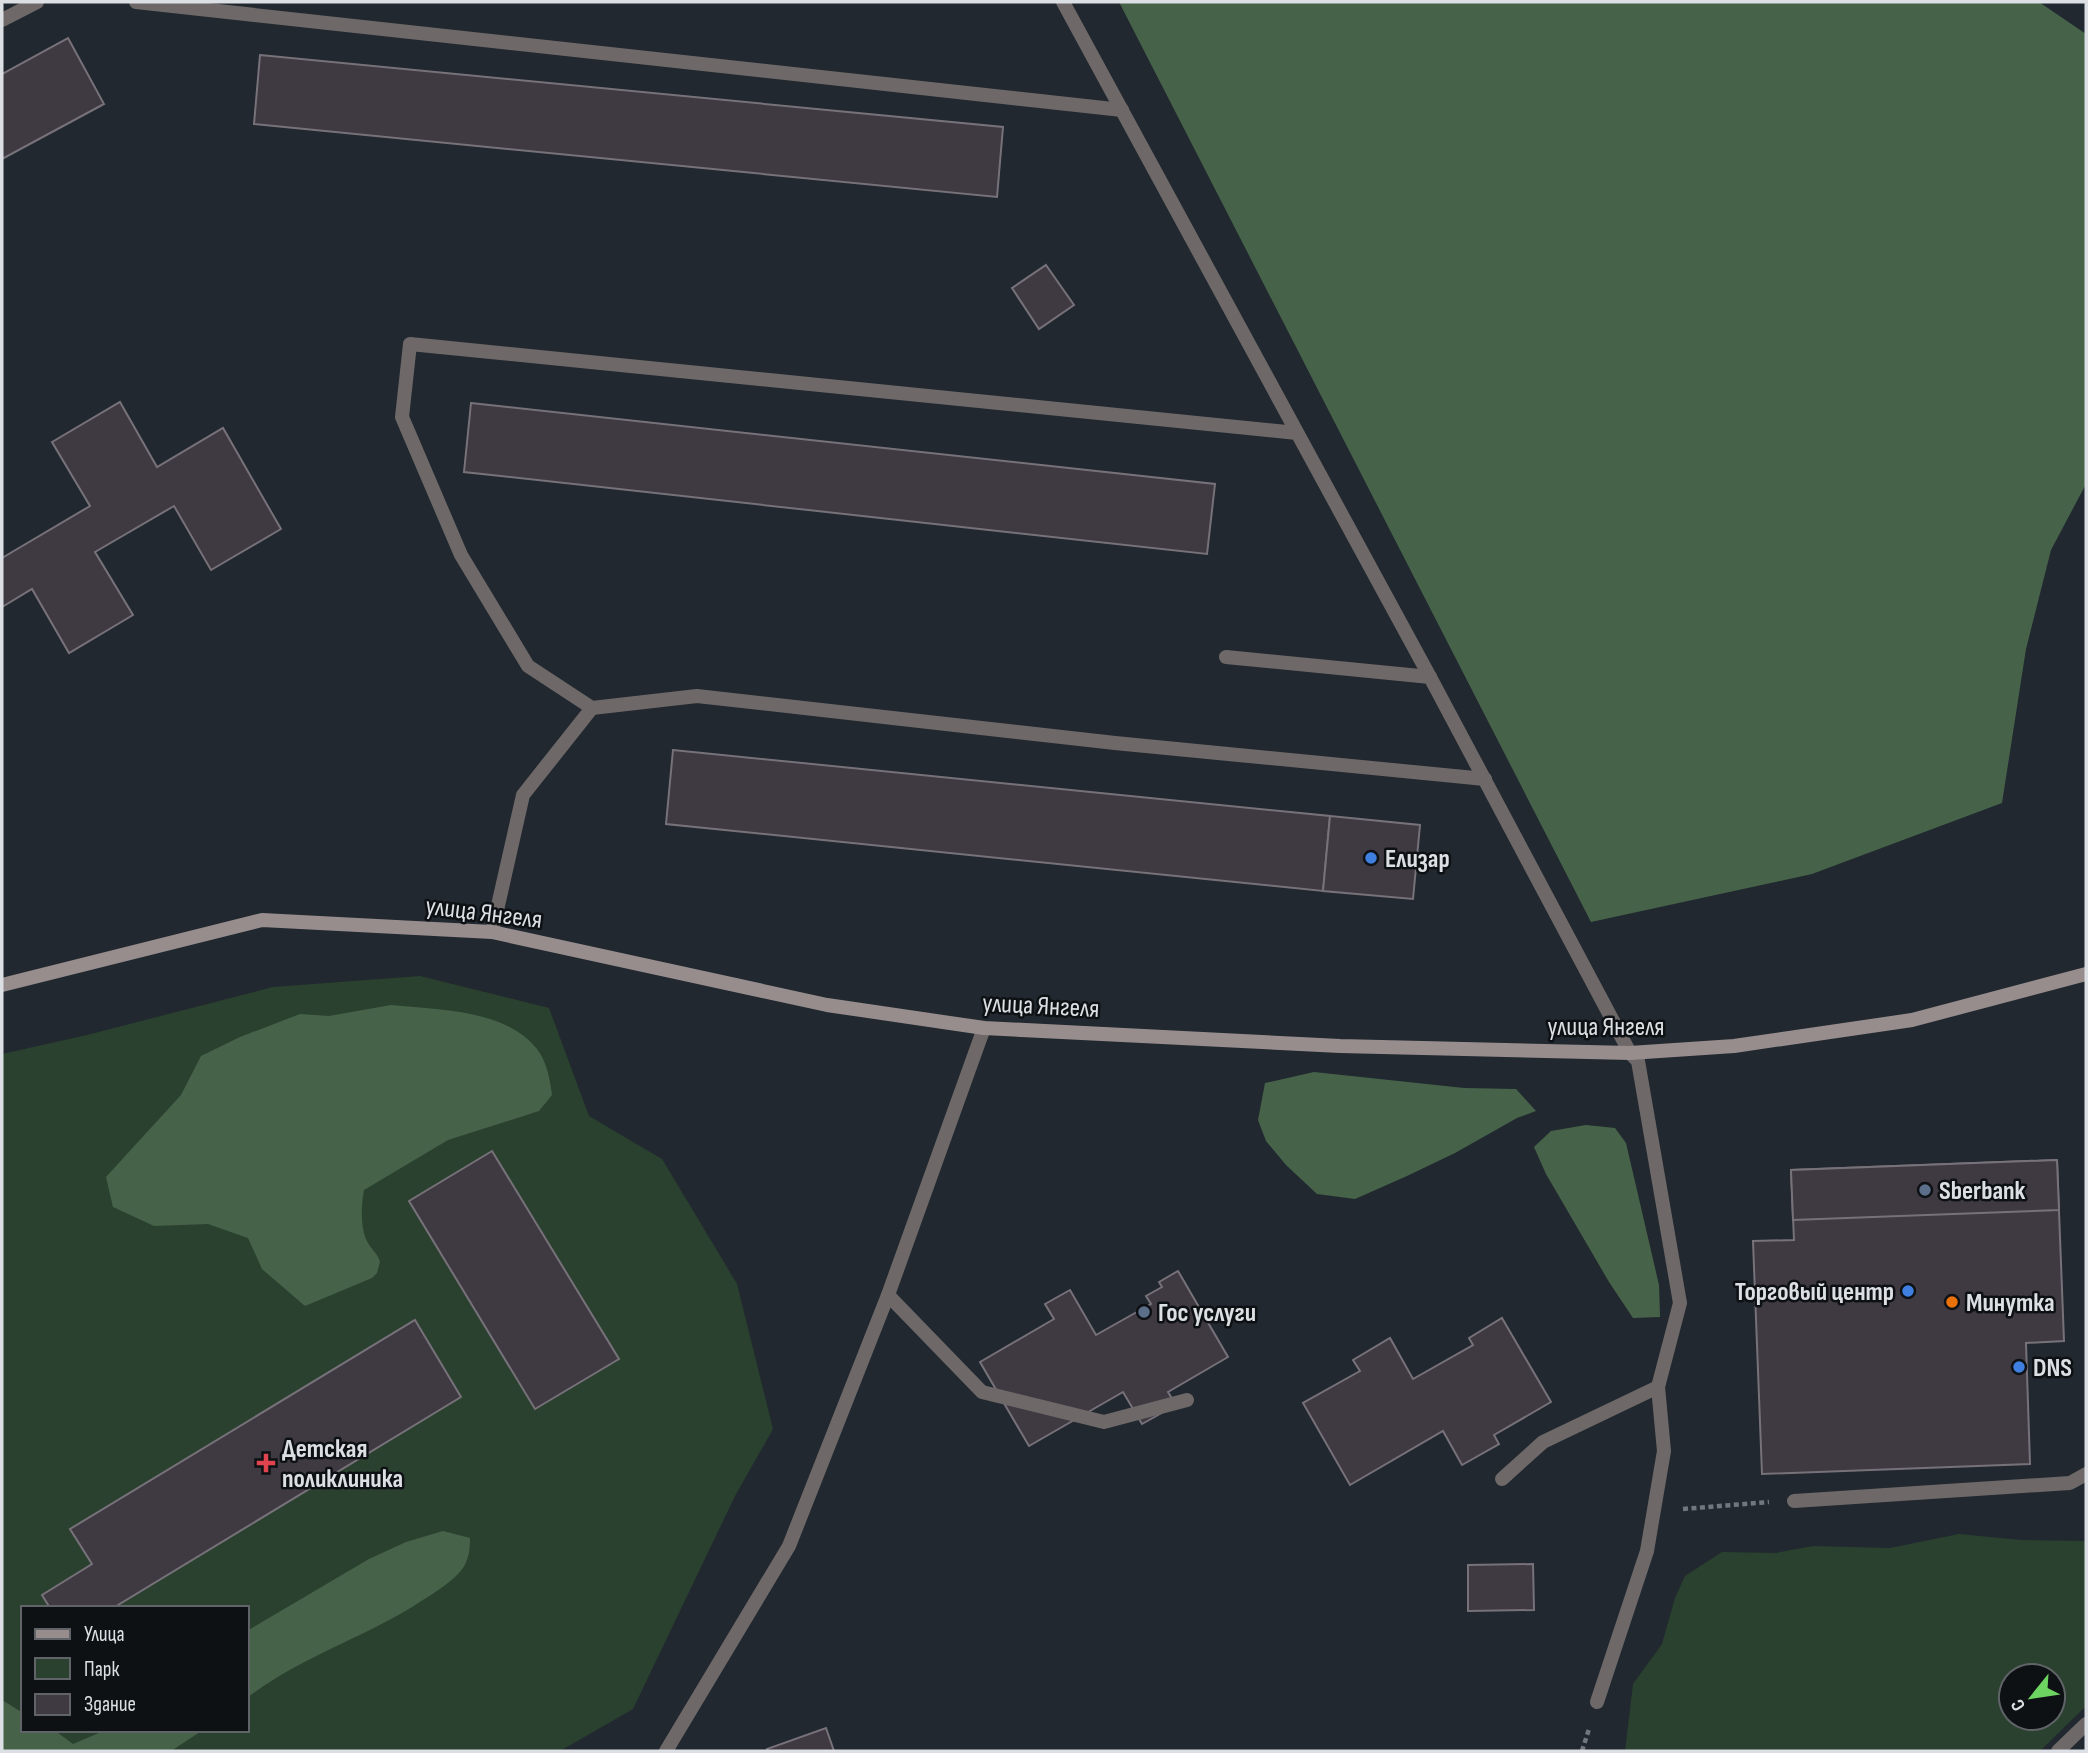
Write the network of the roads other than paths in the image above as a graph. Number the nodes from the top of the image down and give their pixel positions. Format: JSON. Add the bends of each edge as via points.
{"nodes":[{"id":1,"x":37,"y":2,"type":"edge"},
{"id":2,"x":136,"y":2,"type":"edge"},
{"id":3,"x":1063,"y":2,"type":"edge"},
{"id":4,"x":2,"y":20,"type":"edge"},
{"id":5,"x":1122,"y":110,"type":"junction"},
{"id":6,"x":1297,"y":433,"type":"junction"},
{"id":7,"x":1226,"y":657,"type":"dead end"},
{"id":8,"x":1430,"y":677,"type":"junction"},
{"id":9,"x":592,"y":708,"type":"junction"},
{"id":10,"x":1485,"y":779,"type":"junction"},
{"id":11,"x":492,"y":932,"type":"junction"},
{"id":12,"x":2086,"y":974,"type":"edge"},
{"id":13,"x":2,"y":985,"type":"edge"},
{"id":14,"x":984,"y":1028,"type":"junction"},
{"id":15,"x":1630,"y":1053,"type":"junction"},
{"id":16,"x":888,"y":1294,"type":"junction"},
{"id":17,"x":1658,"y":1387,"type":"junction"},
{"id":18,"x":1187,"y":1400,"type":"dead end"},
{"id":19,"x":2086,"y":1474,"type":"edge"},
{"id":20,"x":1502,"y":1479,"type":"dead end"},
{"id":21,"x":1794,"y":1501,"type":"road end"},
{"id":22,"x":1597,"y":1702,"type":"dead end"},
{"id":23,"x":2086,"y":1724,"type":"edge"},
{"id":24,"x":666,"y":1751,"type":"edge"},
{"id":25,"x":2058,"y":1751,"type":"edge"}],
"edges":[{"from":1,"to":4,"type":"street"},
{"from":2,"to":5,"type":"street"},
{"from":3,"to":5,"type":"street"},
{"from":5,"to":6,"type":"street"},
{"from":6,"to":8,"type":"street"},
{"from":6,"to":9,"type":"street","via":[[410,344],[402,417],[461,555],[528,666]]},
{"from":7,"to":8,"type":"street"},
{"from":8,"to":10,"type":"street"},
{"from":9,"to":10,"type":"street","via":[[697,696]]},
{"from":9,"to":11,"type":"street","via":[[523,795]]},
{"from":10,"to":15,"type":"street"},
{"from":11,"to":13,"type":"street","name":"улица Янгеля","via":[[262,920]]},
{"from":11,"to":14,"type":"street","name":"улица Янгеля","via":[[827,1005]]},
{"from":12,"to":15,"type":"street","name":"улица Янгеля","via":[[1912,1020],[1734,1046]]},
{"from":14,"to":15,"type":"street","name":"улица Янгеля","via":[[1326,1045]]},
{"from":14,"to":16,"type":"street"},
{"from":15,"to":17,"type":"street","via":[[1638,1061],[1679,1303]]},
{"from":16,"to":18,"type":"street","via":[[982,1392],[1104,1422]]},
{"from":16,"to":24,"type":"street","via":[[789,1546]]},
{"from":17,"to":20,"type":"street","via":[[1543,1442]]},
{"from":17,"to":22,"type":"street","via":[[1664,1451],[1647,1551]]},
{"from":19,"to":21,"type":"street","via":[[2070,1483]]},
{"from":23,"to":25,"type":"street"}]}
